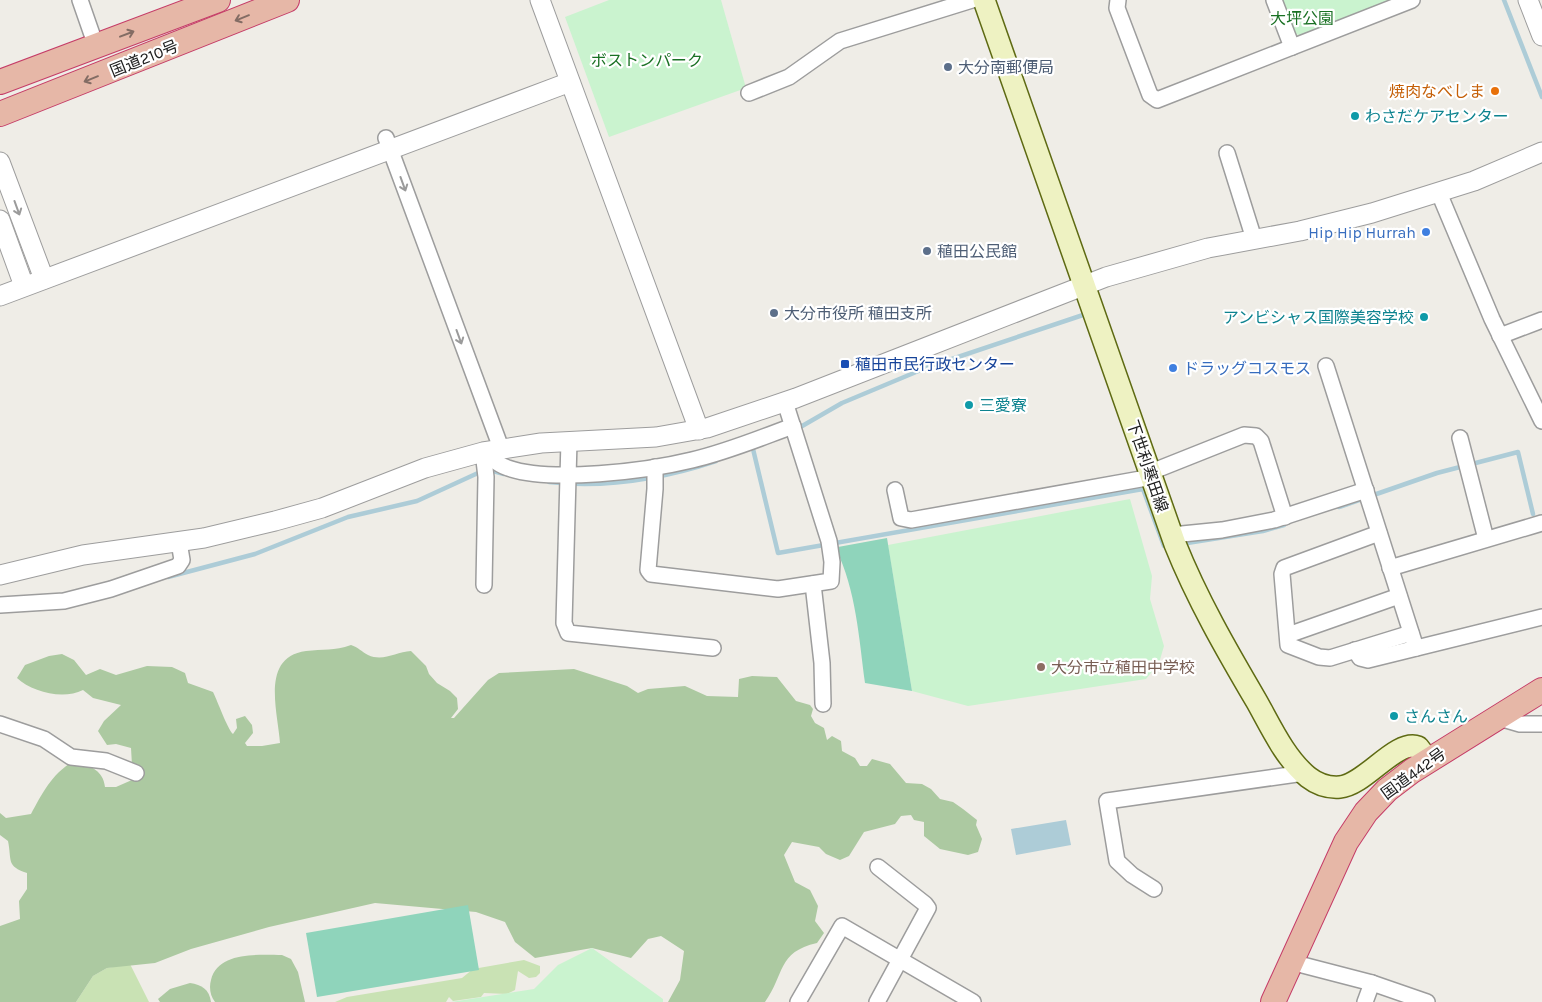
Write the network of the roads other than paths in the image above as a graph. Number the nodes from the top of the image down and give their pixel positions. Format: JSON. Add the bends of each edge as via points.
{"nodes":[{"id":1,"x":80,"y":0,"type":"edge"},
{"id":2,"x":287,"y":0,"type":"edge"},
{"id":3,"x":540,"y":0,"type":"edge"},
{"id":4,"x":972,"y":0,"type":"edge"},
{"id":5,"x":984,"y":0,"type":"edge"},
{"id":6,"x":1118,"y":0,"type":"edge"},
{"id":7,"x":1274,"y":0,"type":"edge"},
{"id":8,"x":1412,"y":0,"type":"edge"},
{"id":9,"x":1528,"y":0,"type":"edge"},
{"id":10,"x":213,"y":1,"type":"edge"},
{"id":11,"x":1542,"y":36,"type":"edge"},
{"id":12,"x":96,"y":46,"type":"junction"},
{"id":13,"x":1292,"y":47,"type":"junction"},
{"id":14,"x":568,"y":76,"type":"junction"},
{"id":15,"x":0,"y":82,"type":"edge"},
{"id":16,"x":749,"y":93,"type":"dead end"},
{"id":17,"x":0,"y":114,"type":"edge"},
{"id":18,"x":388,"y":144,"type":"junction"},
{"id":19,"x":1542,"y":152,"type":"edge"},
{"id":20,"x":1227,"y":153,"type":"dead end"},
{"id":21,"x":0,"y":162,"type":"edge"},
{"id":22,"x":1439,"y":193,"type":"junction"},
{"id":23,"x":0,"y":220,"type":"edge"},
{"id":24,"x":1254,"y":240,"type":"junction"},
{"id":25,"x":42,"y":274,"type":"junction"},
{"id":26,"x":22,"y":282,"type":"junction"},
{"id":27,"x":1086,"y":284,"type":"junction"},
{"id":28,"x":0,"y":285,"type":"edge"},
{"id":29,"x":0,"y":296,"type":"edge"},
{"id":30,"x":1542,"y":320,"type":"edge"},
{"id":31,"x":1500,"y":336,"type":"junction"},
{"id":32,"x":1326,"y":366,"type":"dead end"},
{"id":33,"x":785,"y":402,"type":"junction"},
{"id":34,"x":1542,"y":421,"type":"edge"},
{"id":35,"x":793,"y":426,"type":"junction"},
{"id":36,"x":699,"y":430,"type":"junction"},
{"id":37,"x":1460,"y":438,"type":"dead end"},
{"id":38,"x":570,"y":441,"type":"junction"},
{"id":39,"x":489,"y":462,"type":"junction"},
{"id":40,"x":655,"y":467,"type":"junction"},
{"id":41,"x":1152,"y":474,"type":"junction"},
{"id":42,"x":568,"y":481,"type":"junction"},
{"id":43,"x":895,"y":490,"type":"dead end"},
{"id":44,"x":1366,"y":490,"type":"junction"},
{"id":45,"x":1285,"y":517,"type":"junction"},
{"id":46,"x":1542,"y":523,"type":"edge"},
{"id":47,"x":1379,"y":533,"type":"junction"},
{"id":48,"x":1172,"y":536,"type":"junction"},
{"id":49,"x":1486,"y":539,"type":"junction"},
{"id":50,"x":179,"y":542,"type":"junction"},
{"id":51,"x":1390,"y":568,"type":"junction"},
{"id":52,"x":0,"y":575,"type":"edge"},
{"id":53,"x":484,"y":584,"type":"dead end"},
{"id":54,"x":813,"y":584,"type":"junction"},
{"id":55,"x":1399,"y":596,"type":"junction"},
{"id":56,"x":0,"y":605,"type":"edge"},
{"id":57,"x":1542,"y":616,"type":"edge"},
{"id":58,"x":1411,"y":633,"type":"junction"},
{"id":59,"x":1288,"y":634,"type":"junction"},
{"id":60,"x":713,"y":648,"type":"dead end"},
{"id":61,"x":1416,"y":648,"type":"junction"},
{"id":62,"x":1355,"y":650,"type":"junction"},
{"id":63,"x":1542,"y":690,"type":"edge"},
{"id":64,"x":823,"y":704,"type":"dead end"},
{"id":65,"x":1496,"y":717,"type":"junction"},
{"id":66,"x":0,"y":724,"type":"edge"},
{"id":67,"x":1542,"y":724,"type":"edge"},
{"id":68,"x":1428,"y":760,"type":"junction"},
{"id":69,"x":136,"y":773,"type":"dead end"},
{"id":70,"x":1304,"y":773,"type":"junction"},
{"id":71,"x":878,"y":867,"type":"dead end"},
{"id":72,"x":1154,"y":889,"type":"dead end"},
{"id":73,"x":901,"y":960,"type":"junction"},
{"id":74,"x":1291,"y":962,"type":"junction"},
{"id":75,"x":1372,"y":983,"type":"junction"},
{"id":76,"x":954,"y":997,"type":"edge"},
{"id":77,"x":798,"y":1002,"type":"edge"},
{"id":78,"x":877,"y":1002,"type":"edge"},
{"id":79,"x":973,"y":1002,"type":"edge"},
{"id":80,"x":1273,"y":1002,"type":"edge"},
{"id":81,"x":1365,"y":1002,"type":"edge"},
{"id":82,"x":1427,"y":1002,"type":"edge"}],
"edges":[{"from":1,"to":12,"type":"street"},
{"from":2,"to":17,"type":"highway","name":"国道210号","one_way":true},
{"from":3,"to":14,"type":"street"},
{"from":4,"to":16,"type":"street","via":[[846,39],[789,77]]},
{"from":5,"to":27,"type":"main road","name":"下世利寒田線"},
{"from":6,"to":13,"type":"street","via":[[1117,8],[1154,99],[1160,100]]},
{"from":7,"to":13,"type":"street"},
{"from":8,"to":13,"type":"street"},
{"from":9,"to":11,"type":"street"},
{"from":12,"to":10,"type":"highway","name":"国道210号","one_way":true},
{"from":12,"to":15,"type":"highway","name":"国道210号"},
{"from":14,"to":18,"type":"street"},
{"from":14,"to":36,"type":"street"},
{"from":18,"to":25,"type":"street"},
{"from":18,"to":39,"type":"street","one_way":true},
{"from":19,"to":22,"type":"street"},
{"from":20,"to":24,"type":"street"},
{"from":21,"to":25,"type":"street","one_way":true},
{"from":22,"to":24,"type":"street","via":[[1372,213]]},
{"from":22,"to":31,"type":"street"},
{"from":23,"to":26,"type":"street"},
{"from":24,"to":27,"type":"street","via":[[1191,252]]},
{"from":25,"to":26,"type":"street"},
{"from":26,"to":28,"type":"street"},
{"from":26,"to":29,"type":"street"},
{"from":27,"to":33,"type":"street"},
{"from":27,"to":41,"type":"main road","name":"下世利寒田線"},
{"from":30,"to":31,"type":"street"},
{"from":31,"to":34,"type":"street"},
{"from":32,"to":44,"type":"street"},
{"from":33,"to":35,"type":"street"},
{"from":33,"to":36,"type":"street"},
{"from":35,"to":40,"type":"street","via":[[701,458]]},
{"from":35,"to":54,"type":"street","via":[[830,544],[833,579]]},
{"from":36,"to":38,"type":"street","via":[[656,437]]},
{"from":37,"to":49,"type":"street"},
{"from":38,"to":39,"type":"street"},
{"from":38,"to":42,"type":"street"},
{"from":39,"to":42,"type":"street"},
{"from":39,"to":50,"type":"street","via":[[424,468],[302,514]]},
{"from":39,"to":53,"type":"street"},
{"from":40,"to":42,"type":"street"},
{"from":40,"to":54,"type":"street","via":[[648,570],[651,574],[778,589]]},
{"from":41,"to":43,"type":"street","via":[[911,520],[901,518]]},
{"from":41,"to":45,"type":"street","via":[[1244,435],[1256,436],[1261,441]]},
{"from":41,"to":48,"type":"main road","name":"下世利寒田線"},
{"from":42,"to":60,"type":"street","via":[[564,624],[568,633]]},
{"from":44,"to":45,"type":"street"},
{"from":44,"to":47,"type":"street"},
{"from":45,"to":48,"type":"street"},
{"from":46,"to":49,"type":"street"},
{"from":47,"to":51,"type":"street"},
{"from":47,"to":59,"type":"street","via":[[1284,568]]},
{"from":48,"to":70,"type":"main road","name":"下世利寒田線","via":[[1197,593],[1241,675],[1272,729]]},
{"from":49,"to":51,"type":"street"},
{"from":50,"to":52,"type":"street","via":[[83,554]]},
{"from":50,"to":56,"type":"street","via":[[182,560],[178,566],[64,601]]},
{"from":51,"to":55,"type":"street"},
{"from":54,"to":64,"type":"street","via":[[824,680]]},
{"from":55,"to":58,"type":"street"},
{"from":55,"to":59,"type":"street"},
{"from":57,"to":61,"type":"street"},
{"from":58,"to":61,"type":"street"},
{"from":58,"to":62,"type":"street"},
{"from":59,"to":62,"type":"street","via":[[1289,647],[1319,657],[1330,658]]},
{"from":61,"to":62,"type":"street","via":[[1368,660],[1360,658]]},
{"from":63,"to":65,"type":"highway","name":"国道442号"},
{"from":65,"to":67,"type":"street","via":[[1520,724]]},
{"from":65,"to":68,"type":"highway","name":"国道442号"},
{"from":66,"to":69,"type":"street","via":[[44,739],[71,757],[106,761]]},
{"from":68,"to":70,"type":"main road","name":"下世利寒田線","via":[[1418,747],[1409,746],[1355,782],[1340,787],[1325,786]]},
{"from":68,"to":74,"type":"highway","name":"国道442号","via":[[1376,801],[1352,832]]},
{"from":70,"to":72,"type":"street","via":[[1107,801],[1117,861]]},
{"from":71,"to":73,"type":"street","via":[[928,908]]},
{"from":73,"to":76,"type":"street"},
{"from":73,"to":77,"type":"street","via":[[842,926]]},
{"from":73,"to":78,"type":"street"},
{"from":74,"to":75,"type":"street"},
{"from":74,"to":80,"type":"highway","name":"国道442号"},
{"from":75,"to":81,"type":"street"},
{"from":75,"to":82,"type":"street"},
{"from":76,"to":79,"type":"street"}]}
